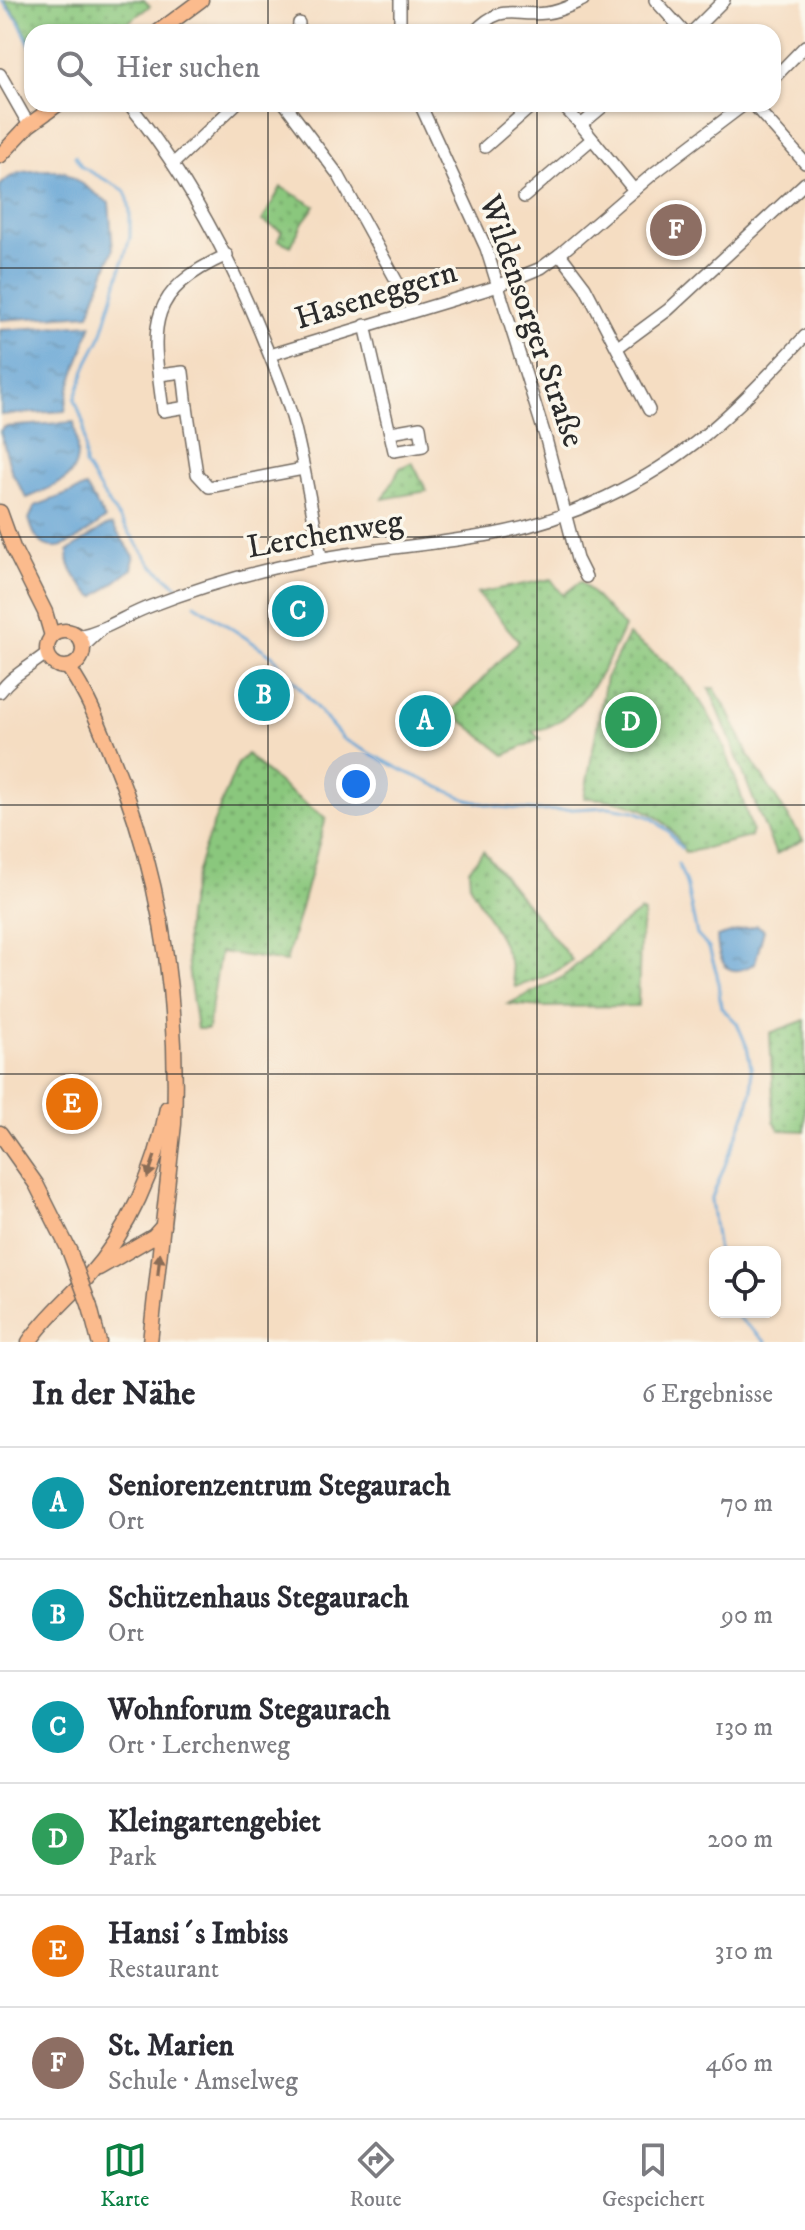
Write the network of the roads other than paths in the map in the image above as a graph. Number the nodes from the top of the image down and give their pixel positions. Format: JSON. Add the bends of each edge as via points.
{"nodes":[{"id":1,"x":201,"y":0,"type":"edge"},
{"id":2,"x":400,"y":0,"type":"edge"},
{"id":3,"x":583,"y":0,"type":"edge"},
{"id":4,"x":655,"y":0,"type":"edge"},
{"id":5,"x":724,"y":0,"type":"edge"},
{"id":6,"x":563,"y":4,"type":"edge"},
{"id":7,"x":169,"y":24,"type":"edge"},
{"id":8,"x":400,"y":24,"type":"edge"},
{"id":9,"x":482,"y":24,"type":"edge"},
{"id":10,"x":677,"y":24,"type":"edge"},
{"id":11,"x":700,"y":24,"type":"edge"},
{"id":12,"x":805,"y":46,"type":"edge"},
{"id":13,"x":781,"y":71,"type":"edge"},
{"id":14,"x":0,"y":74,"type":"edge"},
{"id":15,"x":47,"y":112,"type":"edge"},
{"id":16,"x":135,"y":112,"type":"edge"},
{"id":17,"x":228,"y":112,"type":"edge"},
{"id":18,"x":291,"y":112,"type":"edge"},
{"id":19,"x":424,"y":112,"type":"edge"},
{"id":20,"x":525,"y":112,"type":"edge"},
{"id":21,"x":569,"y":112,"type":"edge"},
{"id":22,"x":596,"y":112,"type":"edge"},
{"id":23,"x":735,"y":112,"type":"edge"},
{"id":24,"x":760,"y":112,"type":"edge"},
{"id":25,"x":29,"y":125,"type":"junction"},
{"id":26,"x":581,"y":125,"type":"junction"},
{"id":27,"x":592,"y":139,"type":"junction"},
{"id":28,"x":485,"y":147,"type":"dead end"},
{"id":29,"x":0,"y":156,"type":"edge"},
{"id":30,"x":174,"y":163,"type":"junction"},
{"id":31,"x":805,"y":163,"type":"edge"},
{"id":32,"x":805,"y":183,"type":"edge"},
{"id":33,"x":634,"y":190,"type":"junction"},
{"id":34,"x":524,"y":197,"type":"dead end"},
{"id":35,"x":560,"y":254,"type":"junction"},
{"id":36,"x":227,"y":255,"type":"junction"},
{"id":37,"x":498,"y":286,"type":"junction"},
{"id":38,"x":413,"y":311,"type":"junction"},
{"id":39,"x":365,"y":325,"type":"junction"},
{"id":40,"x":805,"y":336,"type":"edge"},
{"id":41,"x":618,"y":347,"type":"junction"},
{"id":42,"x":270,"y":355,"type":"junction"},
{"id":43,"x":159,"y":375,"type":"junction"},
{"id":44,"x":187,"y":407,"type":"junction"},
{"id":45,"x":649,"y":410,"type":"dead end"},
{"id":46,"x":391,"y":432,"type":"dead end"},
{"id":47,"x":303,"y":469,"type":"junction"},
{"id":48,"x":0,"y":512,"type":"edge"},
{"id":49,"x":566,"y":513,"type":"junction"},
{"id":50,"x":321,"y":556,"type":"junction"},
{"id":51,"x":586,"y":577,"type":"dead end"},
{"id":52,"x":57,"y":633,"type":"junction"},
{"id":53,"x":77,"y":653,"type":"junction"},
{"id":54,"x":49,"y":658,"type":"junction"},
{"id":55,"x":0,"y":692,"type":"edge"},
{"id":56,"x":174,"y":1064,"type":"junction"},
{"id":57,"x":0,"y":1133,"type":"edge"},
{"id":58,"x":163,"y":1226,"type":"junction"},
{"id":59,"x":89,"y":1275,"type":"junction"},
{"id":60,"x":29,"y":1342,"type":"edge"},
{"id":61,"x":99,"y":1342,"type":"edge"},
{"id":62,"x":150,"y":1342,"type":"edge"}],
"edges":[{"from":1,"to":7,"type":"main road"},
{"from":2,"to":8,"type":"street"},
{"from":3,"to":6,"type":"street"},
{"from":4,"to":10,"type":"street"},
{"from":5,"to":11,"type":"street"},
{"from":6,"to":9,"type":"street","via":[[545,13],[497,13]]},
{"from":12,"to":13,"type":"street"},
{"from":14,"to":25,"type":"street"},
{"from":15,"to":25,"type":"main road"},
{"from":16,"to":30,"type":"street"},
{"from":17,"to":30,"type":"street"},
{"from":18,"to":38,"type":"street","via":[[339,176]]},
{"from":19,"to":37,"type":"street","name":"Wildensorger Straße"},
{"from":20,"to":28,"type":"street"},
{"from":21,"to":26,"type":"street"},
{"from":22,"to":26,"type":"street"},
{"from":23,"to":33,"type":"street","name":"Haseneggern"},
{"from":24,"to":31,"type":"street"},
{"from":25,"to":29,"type":"main road"},
{"from":26,"to":27,"type":"street"},
{"from":27,"to":33,"type":"street"},
{"from":27,"to":34,"type":"street"},
{"from":30,"to":36,"type":"street"},
{"from":32,"to":41,"type":"street","via":[[668,310]]},
{"from":33,"to":35,"type":"street","name":"Haseneggern"},
{"from":35,"to":37,"type":"street","name":"Haseneggern"},
{"from":35,"to":41,"type":"street"},
{"from":36,"to":42,"type":"street"},
{"from":36,"to":43,"type":"street","via":[[189,275],[169,295],[155,336]]},
{"from":37,"to":38,"type":"street","name":"Haseneggern"},
{"from":37,"to":49,"type":"street","name":"Wildensorger Straße"},
{"from":38,"to":39,"type":"street","name":"Haseneggern"},
{"from":39,"to":42,"type":"street","name":"Haseneggern"},
{"from":39,"to":46,"type":"street"},
{"from":40,"to":49,"type":"street","name":"Lerchenweg","via":[[704,436],[628,486]]},
{"from":41,"to":45,"type":"street"},
{"from":42,"to":47,"type":"street","via":[[294,423]]},
{"from":43,"to":44,"type":"street","via":[[183,372]]},
{"from":43,"to":44,"type":"street","via":[[163,411]]},
{"from":44,"to":47,"type":"street","via":[[197,474],[209,487]]},
{"from":47,"to":50,"type":"street"},
{"from":48,"to":52,"type":"main road"},
{"from":49,"to":50,"type":"street","name":"Lerchenweg","via":[[497,533]]},
{"from":49,"to":51,"type":"street"},
{"from":50,"to":53,"type":"street","name":"Lerchenweg","via":[[220,581],[149,606],[100,631]]},
{"from":52,"to":53,"type":"main road","via":[[68,631]]},
{"from":52,"to":54,"type":"main road","via":[[47,644]]},
{"from":53,"to":54,"type":"main road","via":[[63,667]]},
{"from":53,"to":56,"type":"main road","via":[[83,688],[123,782],[153,885],[169,979]]},
{"from":54,"to":55,"type":"street","via":[[16,674]]},
{"from":56,"to":58,"type":"main road","via":[[174,1124]]},
{"from":56,"to":59,"type":"main road","one_way":true,"via":[[163,1131],[149,1174],[120,1232]]},
{"from":57,"to":61,"type":"main road","bridge":true,"via":[[36,1184],[69,1250]]},
{"from":58,"to":59,"type":"main road"},
{"from":62,"to":58,"type":"main road","one_way":true},
{"from":59,"to":60,"type":"main road"}]}
